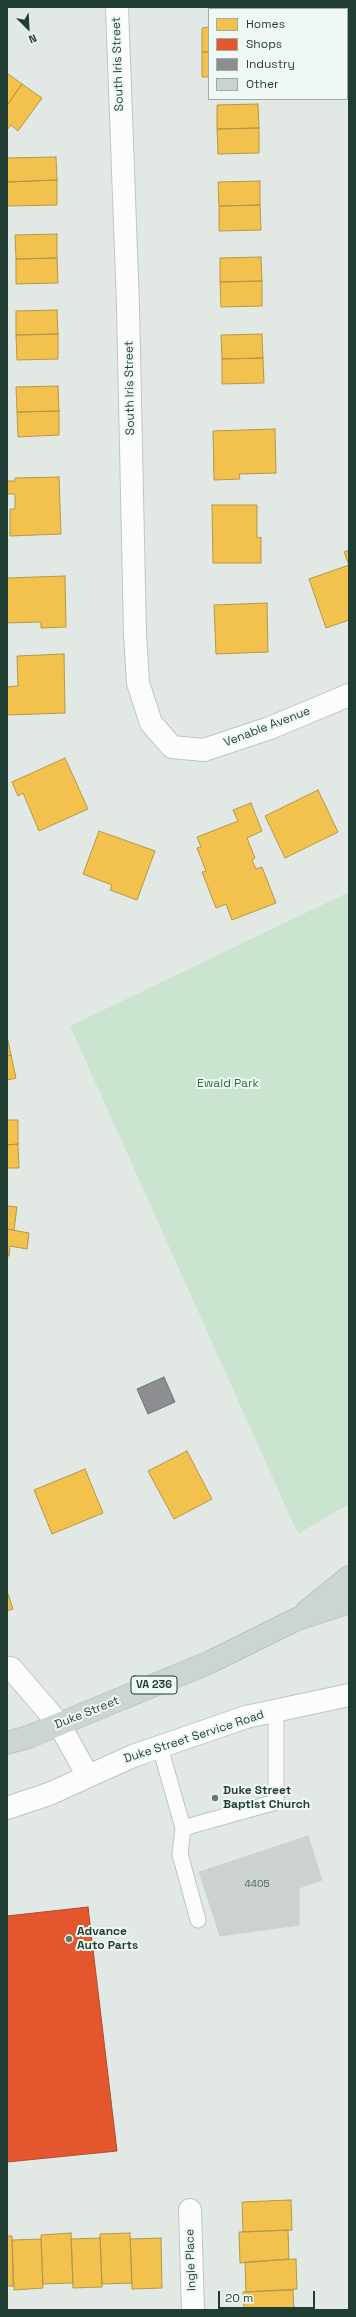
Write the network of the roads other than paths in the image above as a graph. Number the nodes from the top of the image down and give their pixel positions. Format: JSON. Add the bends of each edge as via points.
{"nodes":[{"id":1,"x":117,"y":7,"type":"edge"},
{"id":2,"x":349,"y":695,"type":"edge"},
{"id":3,"x":184,"y":748,"type":"joint"},
{"id":4,"x":349,"y":1577,"type":"edge"},
{"id":5,"x":349,"y":1602,"type":"edge"},
{"id":6,"x":297,"y":1619,"type":"junction"},
{"id":7,"x":7,"y":1670,"type":"edge"},
{"id":8,"x":349,"y":1695,"type":"edge"},
{"id":9,"x":276,"y":1711,"type":"junction"},
{"id":10,"x":59,"y":1724,"type":"junction"},
{"id":11,"x":7,"y":1743,"type":"edge"},
{"id":12,"x":160,"y":1747,"type":"junction"},
{"id":13,"x":88,"y":1776,"type":"junction"},
{"id":14,"x":7,"y":1808,"type":"edge"},
{"id":15,"x":184,"y":1828,"type":"junction"},
{"id":16,"x":198,"y":1920,"type":"dead end"},
{"id":17,"x":190,"y":2210,"type":"dead end"},
{"id":18,"x":193,"y":2310,"type":"edge"}],
"edges":[{"from":1,"to":3,"type":"street","name":"South Iris Street","via":[[138,683],[151,723],[172,748]]},
{"from":2,"to":3,"type":"street","name":"Venable Avenue","via":[[270,728],[204,750]]},
{"from":4,"to":6,"type":"main road","name":"Duke Street","number":"VA 236"},
{"from":5,"to":6,"type":"main road","name":"Duke Street","number":"VA 236"},
{"from":6,"to":10,"type":"main road","name":"Duke Street","number":"VA 236","via":[[208,1663]]},
{"from":7,"to":10,"type":"street","via":[[11,1668]]},
{"from":8,"to":9,"type":"street","name":"Duke Street Service Road"},
{"from":9,"to":12,"type":"street","name":"Duke Street Service Road","via":[[246,1717]]},
{"from":9,"to":15,"type":"lane","via":[[276,1802]]},
{"from":10,"to":11,"type":"main road","name":"Duke Street","number":"VA 236"},
{"from":10,"to":13,"type":"street"},
{"from":12,"to":13,"type":"street","name":"Duke Street Service Road"},
{"from":12,"to":15,"type":"lane"},
{"from":13,"to":14,"type":"street","name":"Duke Street Service Road","via":[[48,1794]]},
{"from":15,"to":16,"type":"lane","via":[[180,1854]]},
{"from":17,"to":18,"type":"street","name":"Ingle Place"}]}
